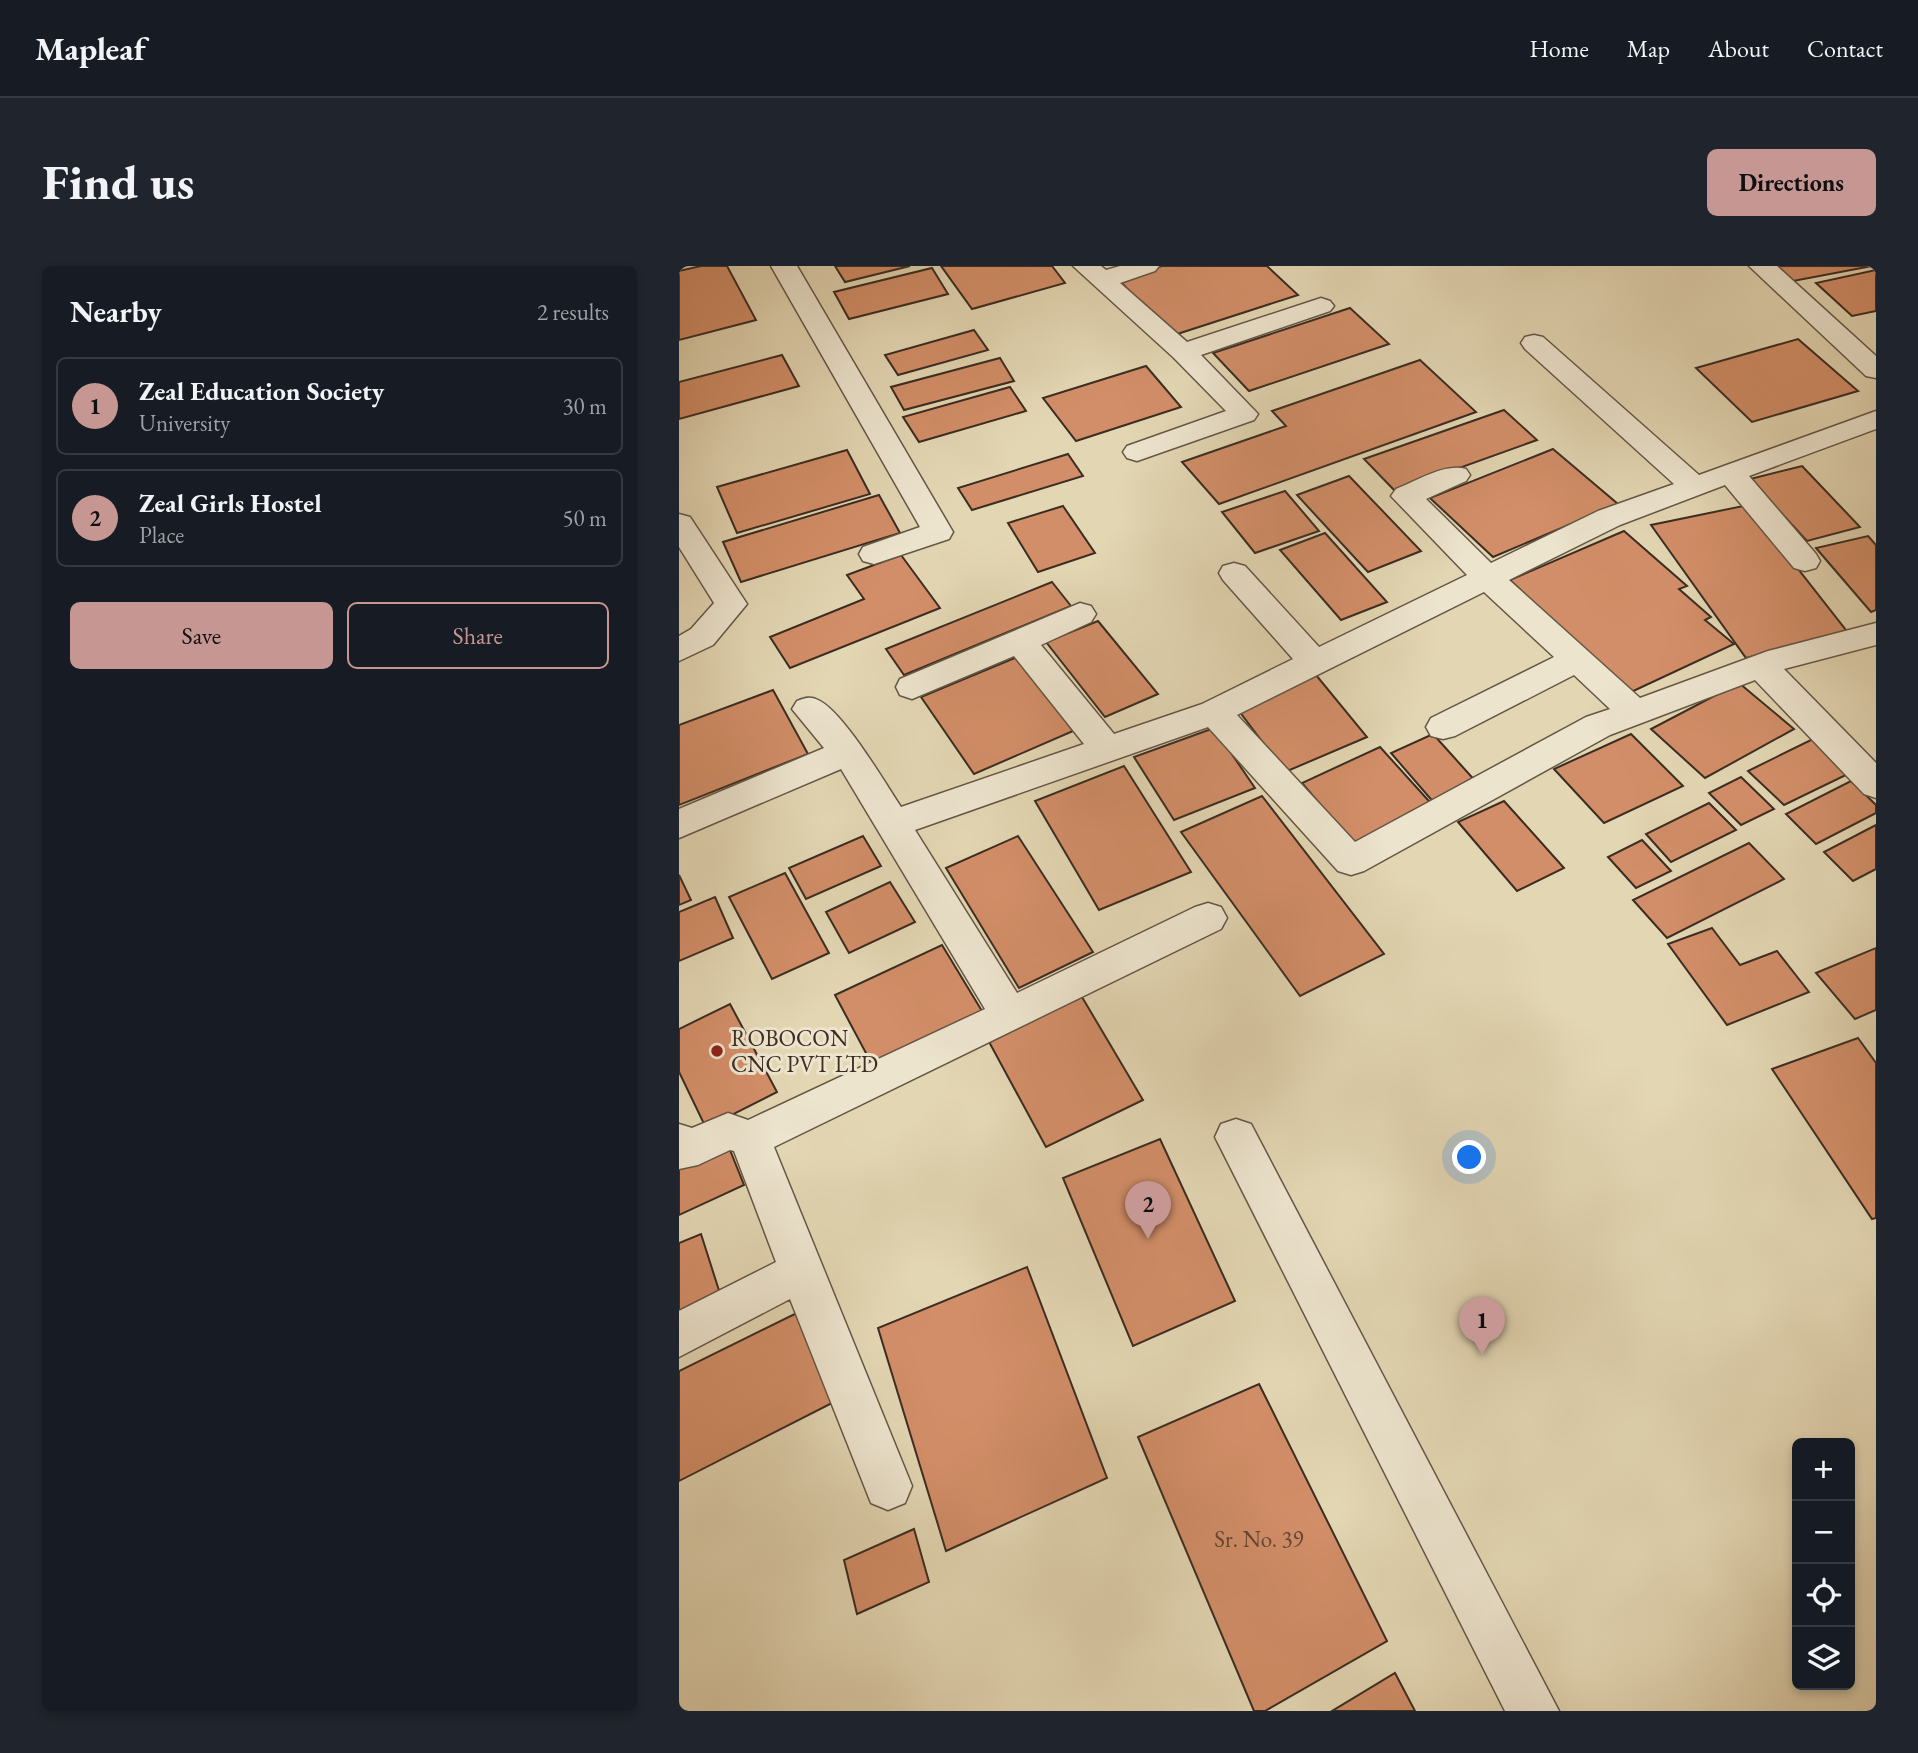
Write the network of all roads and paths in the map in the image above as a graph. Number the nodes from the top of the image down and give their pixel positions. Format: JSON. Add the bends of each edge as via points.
{"nodes":[{"id":1,"x":785,"y":266,"type":"edge"},
{"id":2,"x":1146,"y":266,"type":"edge"},
{"id":3,"x":1762,"y":266,"type":"edge"},
{"id":4,"x":1094,"y":273,"type":"edge"},
{"id":5,"x":1321,"y":306,"type":"dead end"},
{"id":6,"x":1534,"y":343,"type":"dead end"},
{"id":7,"x":1866,"y":350,"type":"edge"},
{"id":8,"x":1183,"y":352,"type":"junction"},
{"id":9,"x":1876,"y":370,"type":"edge"},
{"id":10,"x":1876,"y":419,"type":"edge"},
{"id":11,"x":1137,"y":452,"type":"dead end"},
{"id":12,"x":1731,"y":473,"type":"junction"},
{"id":13,"x":1456,"y":475,"type":"dead end"},
{"id":14,"x":1694,"y":486,"type":"junction"},
{"id":15,"x":679,"y":524,"type":"edge"},
{"id":16,"x":874,"y":554,"type":"dead end"},
{"id":17,"x":1805,"y":561,"type":"dead end"},
{"id":18,"x":1234,"y":573,"type":"dead end"},
{"id":19,"x":1477,"y":585,"type":"junction"},
{"id":20,"x":1080,"y":614,"type":"dead end"},
{"id":21,"x":1876,"y":634,"type":"edge"},
{"id":22,"x":1020,"y":641,"type":"junction"},
{"id":23,"x":679,"y":650,"type":"edge"},
{"id":24,"x":1577,"y":659,"type":"junction"},
{"id":25,"x":1315,"y":663,"type":"junction"},
{"id":26,"x":1761,"y":666,"type":"junction"},
{"id":27,"x":912,"y":687,"type":"dead end"},
{"id":28,"x":809,"y":709,"type":"dead end"},
{"id":29,"x":1214,"y":712,"type":"junction"},
{"id":30,"x":1635,"y":712,"type":"junction"},
{"id":31,"x":1443,"y":727,"type":"dead end"},
{"id":32,"x":1107,"y":749,"type":"junction"},
{"id":33,"x":848,"y":752,"type":"junction"},
{"id":34,"x":1876,"y":785,"type":"edge"},
{"id":35,"x":679,"y":824,"type":"edge"},
{"id":36,"x":893,"y":824,"type":"junction"},
{"id":37,"x":1208,"y":918,"type":"dead end"},
{"id":38,"x":1010,"y":1015,"type":"junction"},
{"id":39,"x":1236,"y":1137,"type":"dead end"},
{"id":40,"x":750,"y":1139,"type":"junction"},
{"id":41,"x":679,"y":1142,"type":"edge"},
{"id":42,"x":801,"y":1271,"type":"junction"},
{"id":43,"x":679,"y":1335,"type":"edge"},
{"id":44,"x":888,"y":1486,"type":"dead end"},
{"id":45,"x":1533,"y":1711,"type":"edge"}],
"edges":[{"from":1,"to":16,"type":"street","via":[[938,532]]},
{"from":2,"to":4,"type":"street"},
{"from":3,"to":7,"type":"street"},
{"from":4,"to":8,"type":"street"},
{"from":5,"to":8,"type":"street"},
{"from":6,"to":14,"type":"street"},
{"from":7,"to":9,"type":"street"},
{"from":8,"to":11,"type":"street","via":[[1244,414]]},
{"from":10,"to":12,"type":"street"},
{"from":12,"to":14,"type":"street"},
{"from":12,"to":17,"type":"street"},
{"from":13,"to":19,"type":"street","via":[[1406,496]]},
{"from":14,"to":19,"type":"street","via":[[1609,518]]},
{"from":15,"to":23,"type":"street","via":[[731,604],[702,637]]},
{"from":18,"to":25,"type":"street"},
{"from":19,"to":24,"type":"street"},
{"from":19,"to":25,"type":"street"},
{"from":20,"to":22,"type":"street"},
{"from":21,"to":26,"type":"street"},
{"from":22,"to":27,"type":"street"},
{"from":22,"to":32,"type":"street"},
{"from":24,"to":30,"type":"street"},
{"from":24,"to":31,"type":"street"},
{"from":25,"to":29,"type":"street"},
{"from":26,"to":30,"type":"street"},
{"from":26,"to":34,"type":"street"},
{"from":28,"to":33,"type":"street"},
{"from":29,"to":30,"type":"street","via":[[1351,860],[1598,726]]},
{"from":29,"to":32,"type":"street"},
{"from":32,"to":36,"type":"street"},
{"from":33,"to":35,"type":"street"},
{"from":33,"to":36,"type":"street"},
{"from":36,"to":38,"type":"street"},
{"from":37,"to":38,"type":"street"},
{"from":38,"to":40,"type":"street"},
{"from":39,"to":45,"type":"street"},
{"from":40,"to":41,"type":"street","via":[[728,1131],[683,1152]]},
{"from":40,"to":42,"type":"street"},
{"from":42,"to":43,"type":"street"},
{"from":42,"to":44,"type":"street"}]}
